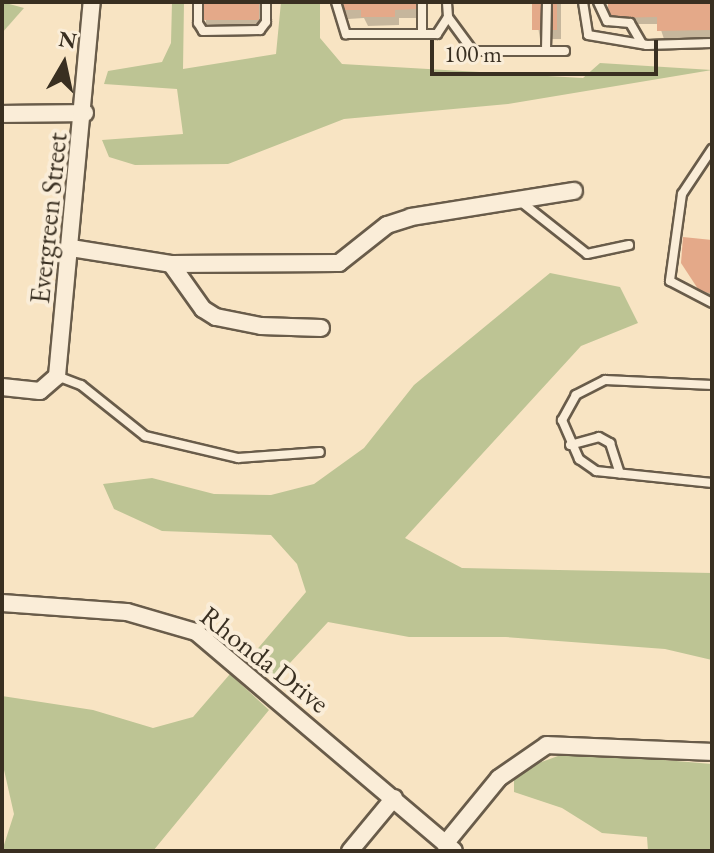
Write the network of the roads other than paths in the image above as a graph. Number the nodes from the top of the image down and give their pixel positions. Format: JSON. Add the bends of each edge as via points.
{"nodes":[{"id":1,"x":92,"y":2,"type":"edge"},
{"id":2,"x":198,"y":2,"type":"edge"},
{"id":3,"x":266,"y":2,"type":"edge"},
{"id":4,"x":336,"y":2,"type":"edge"},
{"id":5,"x":422,"y":2,"type":"edge"},
{"id":6,"x":447,"y":2,"type":"edge"},
{"id":7,"x":547,"y":2,"type":"edge"},
{"id":8,"x":583,"y":2,"type":"edge"},
{"id":9,"x":598,"y":2,"type":"edge"},
{"id":10,"x":448,"y":17,"type":"junction"},
{"id":11,"x":422,"y":34,"type":"junction"},
{"id":12,"x":712,"y":43,"type":"edge"},
{"id":13,"x":642,"y":44,"type":"junction"},
{"id":14,"x":546,"y":50,"type":"junction"},
{"id":15,"x":565,"y":51,"type":"dead end"},
{"id":16,"x":85,"y":113,"type":"junction"},
{"id":17,"x":2,"y":114,"type":"edge"},
{"id":18,"x":712,"y":149,"type":"edge"},
{"id":19,"x":574,"y":191,"type":"dead end"},
{"id":20,"x":520,"y":200,"type":"junction"},
{"id":21,"x":629,"y":245,"type":"dead end"},
{"id":22,"x":71,"y":248,"type":"junction"},
{"id":23,"x":171,"y":264,"type":"junction"},
{"id":24,"x":712,"y":303,"type":"edge"},
{"id":25,"x":321,"y":328,"type":"dead end"},
{"id":26,"x":52,"y":382,"type":"junction"},
{"id":27,"x":712,"y":385,"type":"edge"},
{"id":28,"x":2,"y":387,"type":"edge"},
{"id":29,"x":570,"y":445,"type":"junction"},
{"id":30,"x":320,"y":452,"type":"dead end"},
{"id":31,"x":620,"y":473,"type":"junction"},
{"id":32,"x":712,"y":483,"type":"edge"},
{"id":33,"x":2,"y":603,"type":"edge"},
{"id":34,"x":712,"y":752,"type":"edge"},
{"id":35,"x":394,"y":798,"type":"junction"},
{"id":36,"x":449,"y":848,"type":"edge"},
{"id":37,"x":350,"y":851,"type":"edge"}],
"edges":[{"from":1,"to":16,"type":"street","name":"Evergreen Street"},
{"from":2,"to":3,"type":"lane","via":[[203,31],[260,30],[266,22]]},
{"from":4,"to":11,"type":"lane","via":[[346,34]]},
{"from":5,"to":11,"type":"lane"},
{"from":6,"to":10,"type":"lane"},
{"from":7,"to":14,"type":"lane"},
{"from":8,"to":13,"type":"lane","via":[[588,35]]},
{"from":9,"to":13,"type":"lane","via":[[607,21],[630,23]]},
{"from":10,"to":11,"type":"lane","via":[[437,34]]},
{"from":10,"to":14,"type":"lane","via":[[473,51]]},
{"from":12,"to":13,"type":"lane"},
{"from":14,"to":15,"type":"lane"},
{"from":16,"to":17,"type":"street"},
{"from":16,"to":22,"type":"street","name":"Evergreen Street"},
{"from":18,"to":24,"type":"lane","via":[[682,194],[670,281]]},
{"from":19,"to":20,"type":"street"},
{"from":20,"to":21,"type":"lane","via":[[587,254]]},
{"from":20,"to":23,"type":"street","via":[[399,221],[339,263]]},
{"from":22,"to":23,"type":"street"},
{"from":22,"to":26,"type":"street","name":"Evergreen Street"},
{"from":23,"to":25,"type":"street","via":[[203,309],[216,317],[261,326]]},
{"from":26,"to":28,"type":"street"},
{"from":26,"to":30,"type":"lane","via":[[81,385],[145,436],[238,458]]},
{"from":27,"to":29,"type":"lane","via":[[622,379],[592,384],[566,408],[562,420]]},
{"from":29,"to":31,"type":"lane","via":[[586,466]]},
{"from":29,"to":31,"type":"lane","via":[[599,437],[610,443]]},
{"from":31,"to":32,"type":"lane"},
{"from":33,"to":35,"type":"street","name":"Rhonda Drive","via":[[127,612],[196,632]]},
{"from":34,"to":36,"type":"street","via":[[547,745],[499,778]]},
{"from":35,"to":36,"type":"street","name":"Rhonda Drive"},
{"from":35,"to":37,"type":"street"}]}
